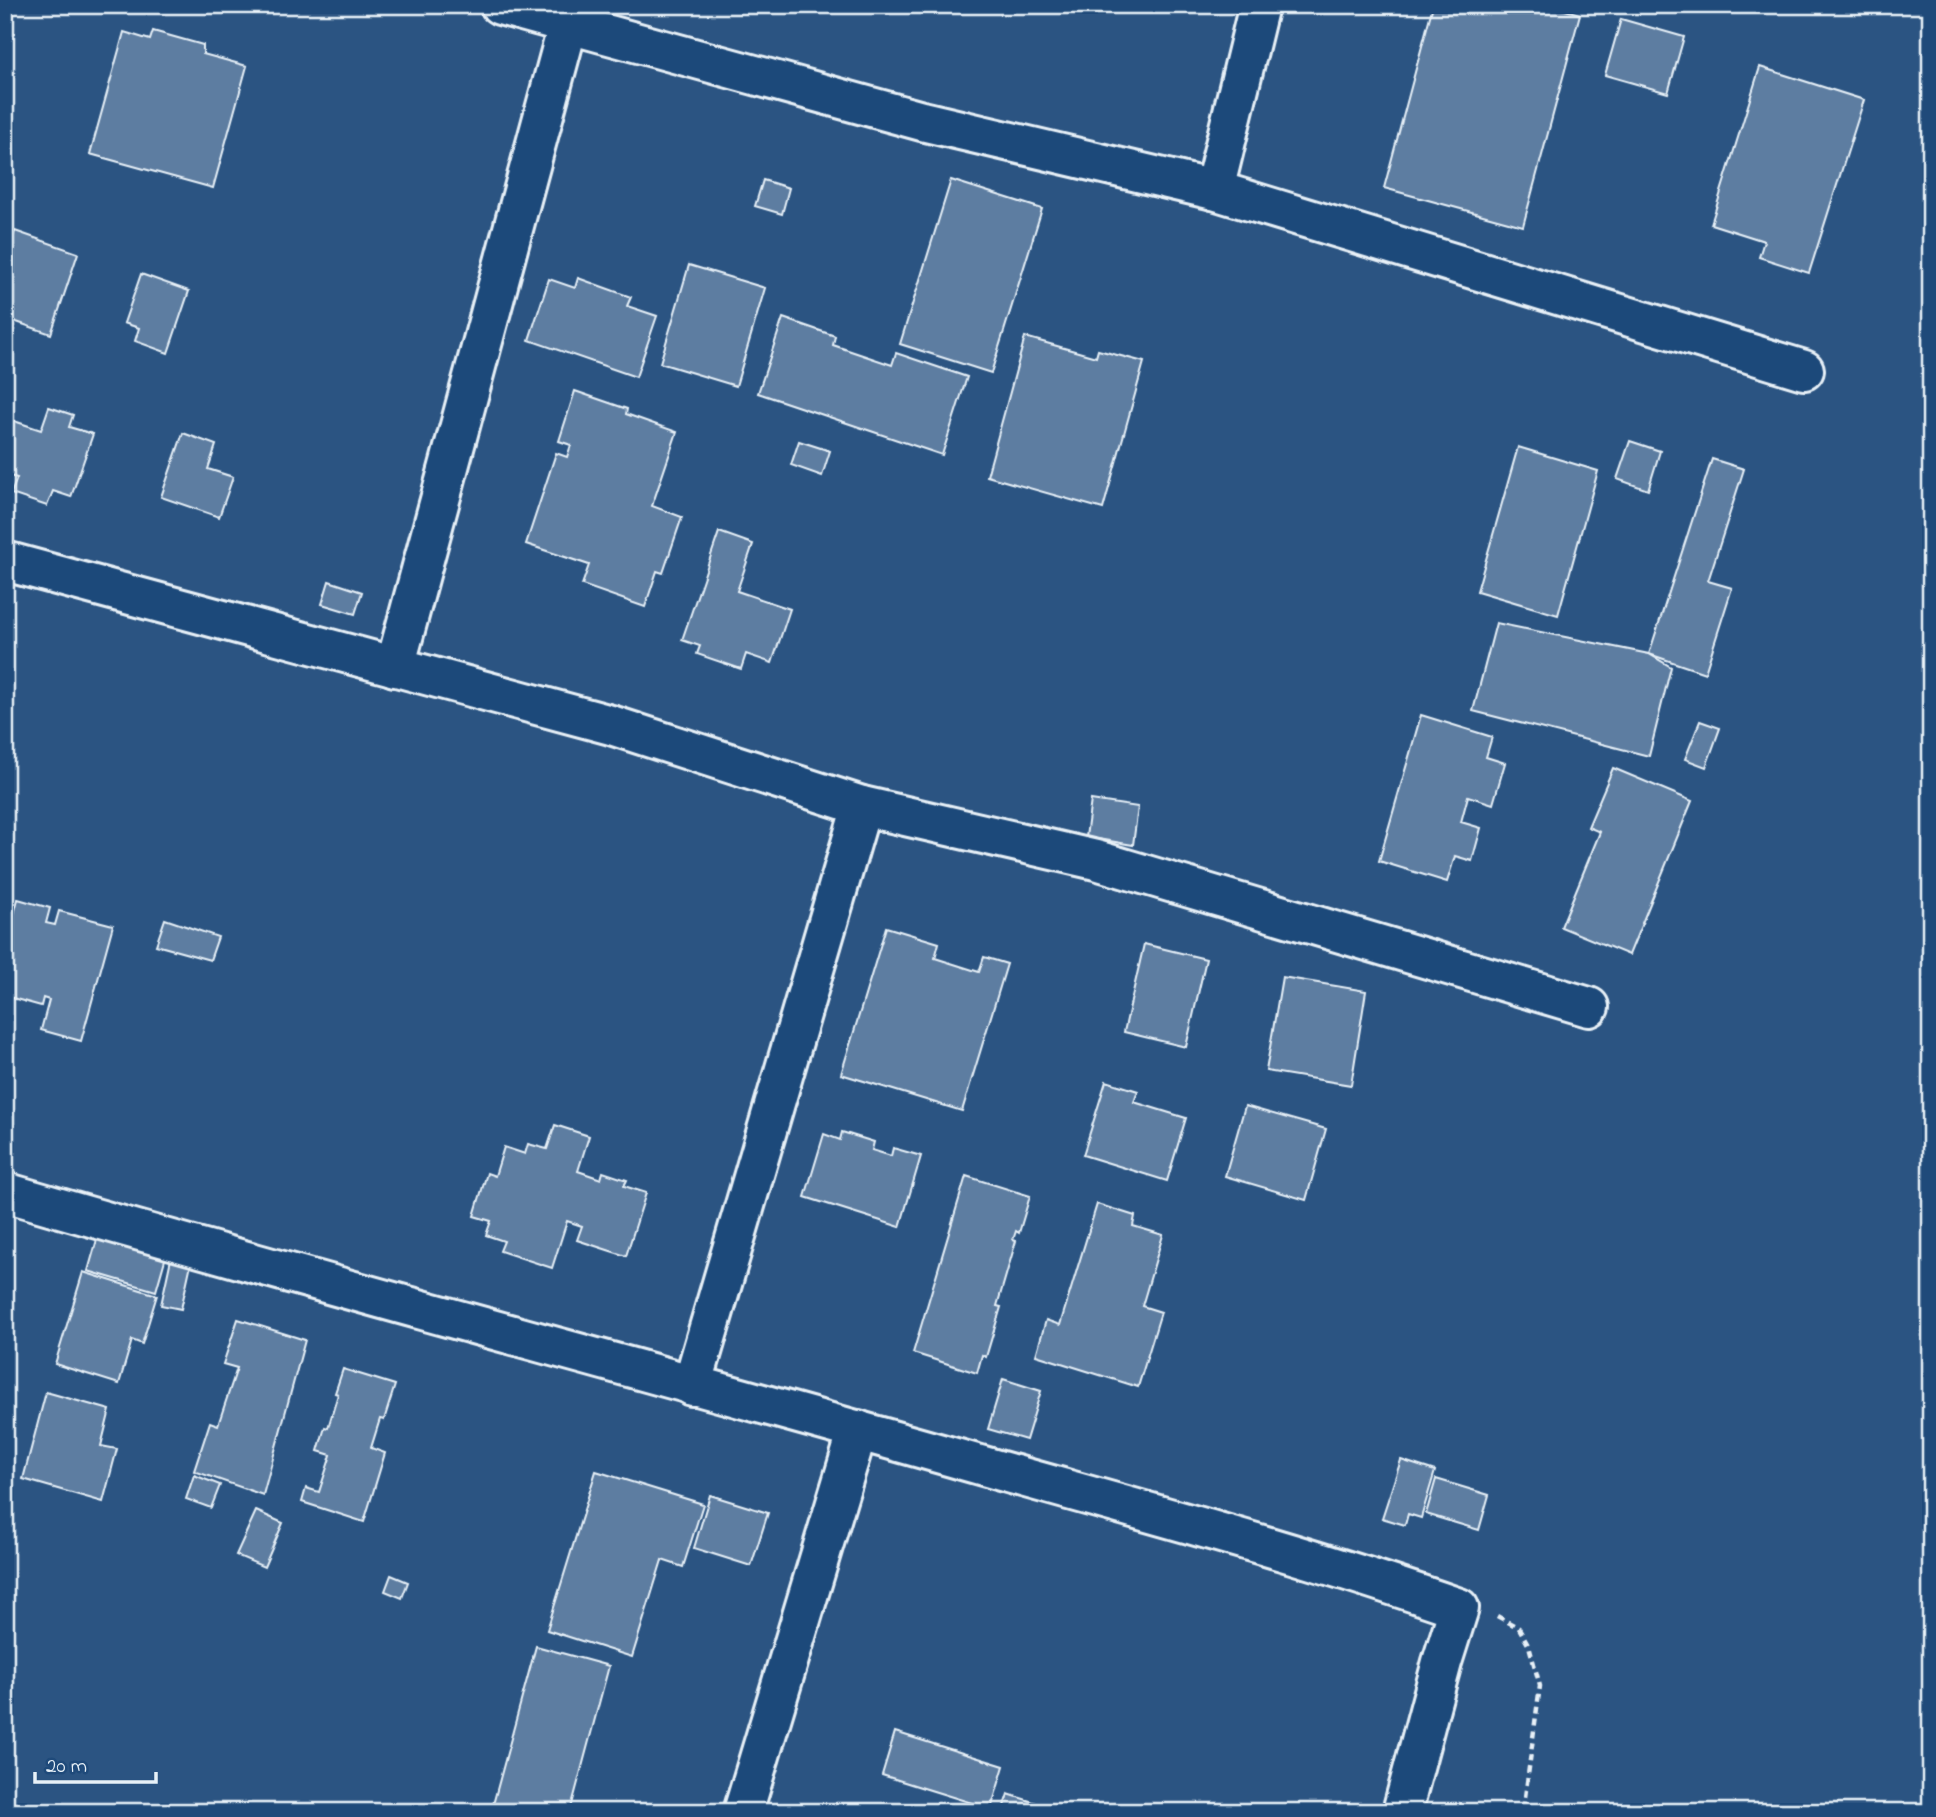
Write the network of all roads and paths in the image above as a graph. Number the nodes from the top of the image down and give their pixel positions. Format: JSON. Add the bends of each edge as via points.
{"nodes":[{"id":1,"x":500,"y":5,"type":"edge"},
{"id":2,"x":1259,"y":5,"type":"edge"},
{"id":3,"x":568,"y":25,"type":"junction"},
{"id":4,"x":1214,"y":190,"type":"junction"},
{"id":5,"x":1804,"y":370,"type":"dead end"},
{"id":6,"x":5,"y":561,"type":"edge"},
{"id":7,"x":395,"y":667,"type":"junction"},
{"id":8,"x":862,"y":806,"type":"junction"},
{"id":9,"x":1589,"y":1007,"type":"dead end"},
{"id":10,"x":5,"y":1192,"type":"edge"},
{"id":11,"x":692,"y":1386,"type":"junction"},
{"id":12,"x":858,"y":1430,"type":"junction"},
{"id":13,"x":1459,"y":1608,"type":"junction"},
{"id":14,"x":743,"y":1812,"type":"edge"},
{"id":15,"x":1402,"y":1812,"type":"edge"},
{"id":16,"x":1523,"y":1812,"type":"edge"}],
"edges":[{"from":1,"to":3,"type":"street"},
{"from":2,"to":4,"type":"street"},
{"from":3,"to":4,"type":"street","via":[[922,121]]},
{"from":3,"to":7,"type":"street"},
{"from":4,"to":5,"type":"street"},
{"from":6,"to":7,"type":"street"},
{"from":7,"to":8,"type":"street","via":[[611,725]]},
{"from":8,"to":9,"type":"street","via":[[1096,860]]},
{"from":8,"to":11,"type":"street"},
{"from":10,"to":11,"type":"street"},
{"from":11,"to":12,"type":"street"},
{"from":12,"to":13,"type":"street","via":[[1362,1574]]},
{"from":12,"to":14,"type":"street"},
{"from":13,"to":15,"type":"street"},
{"from":13,"to":16,"type":"path","via":[[1497,1616],[1519,1628],[1530,1646],[1540,1686]]}]}
